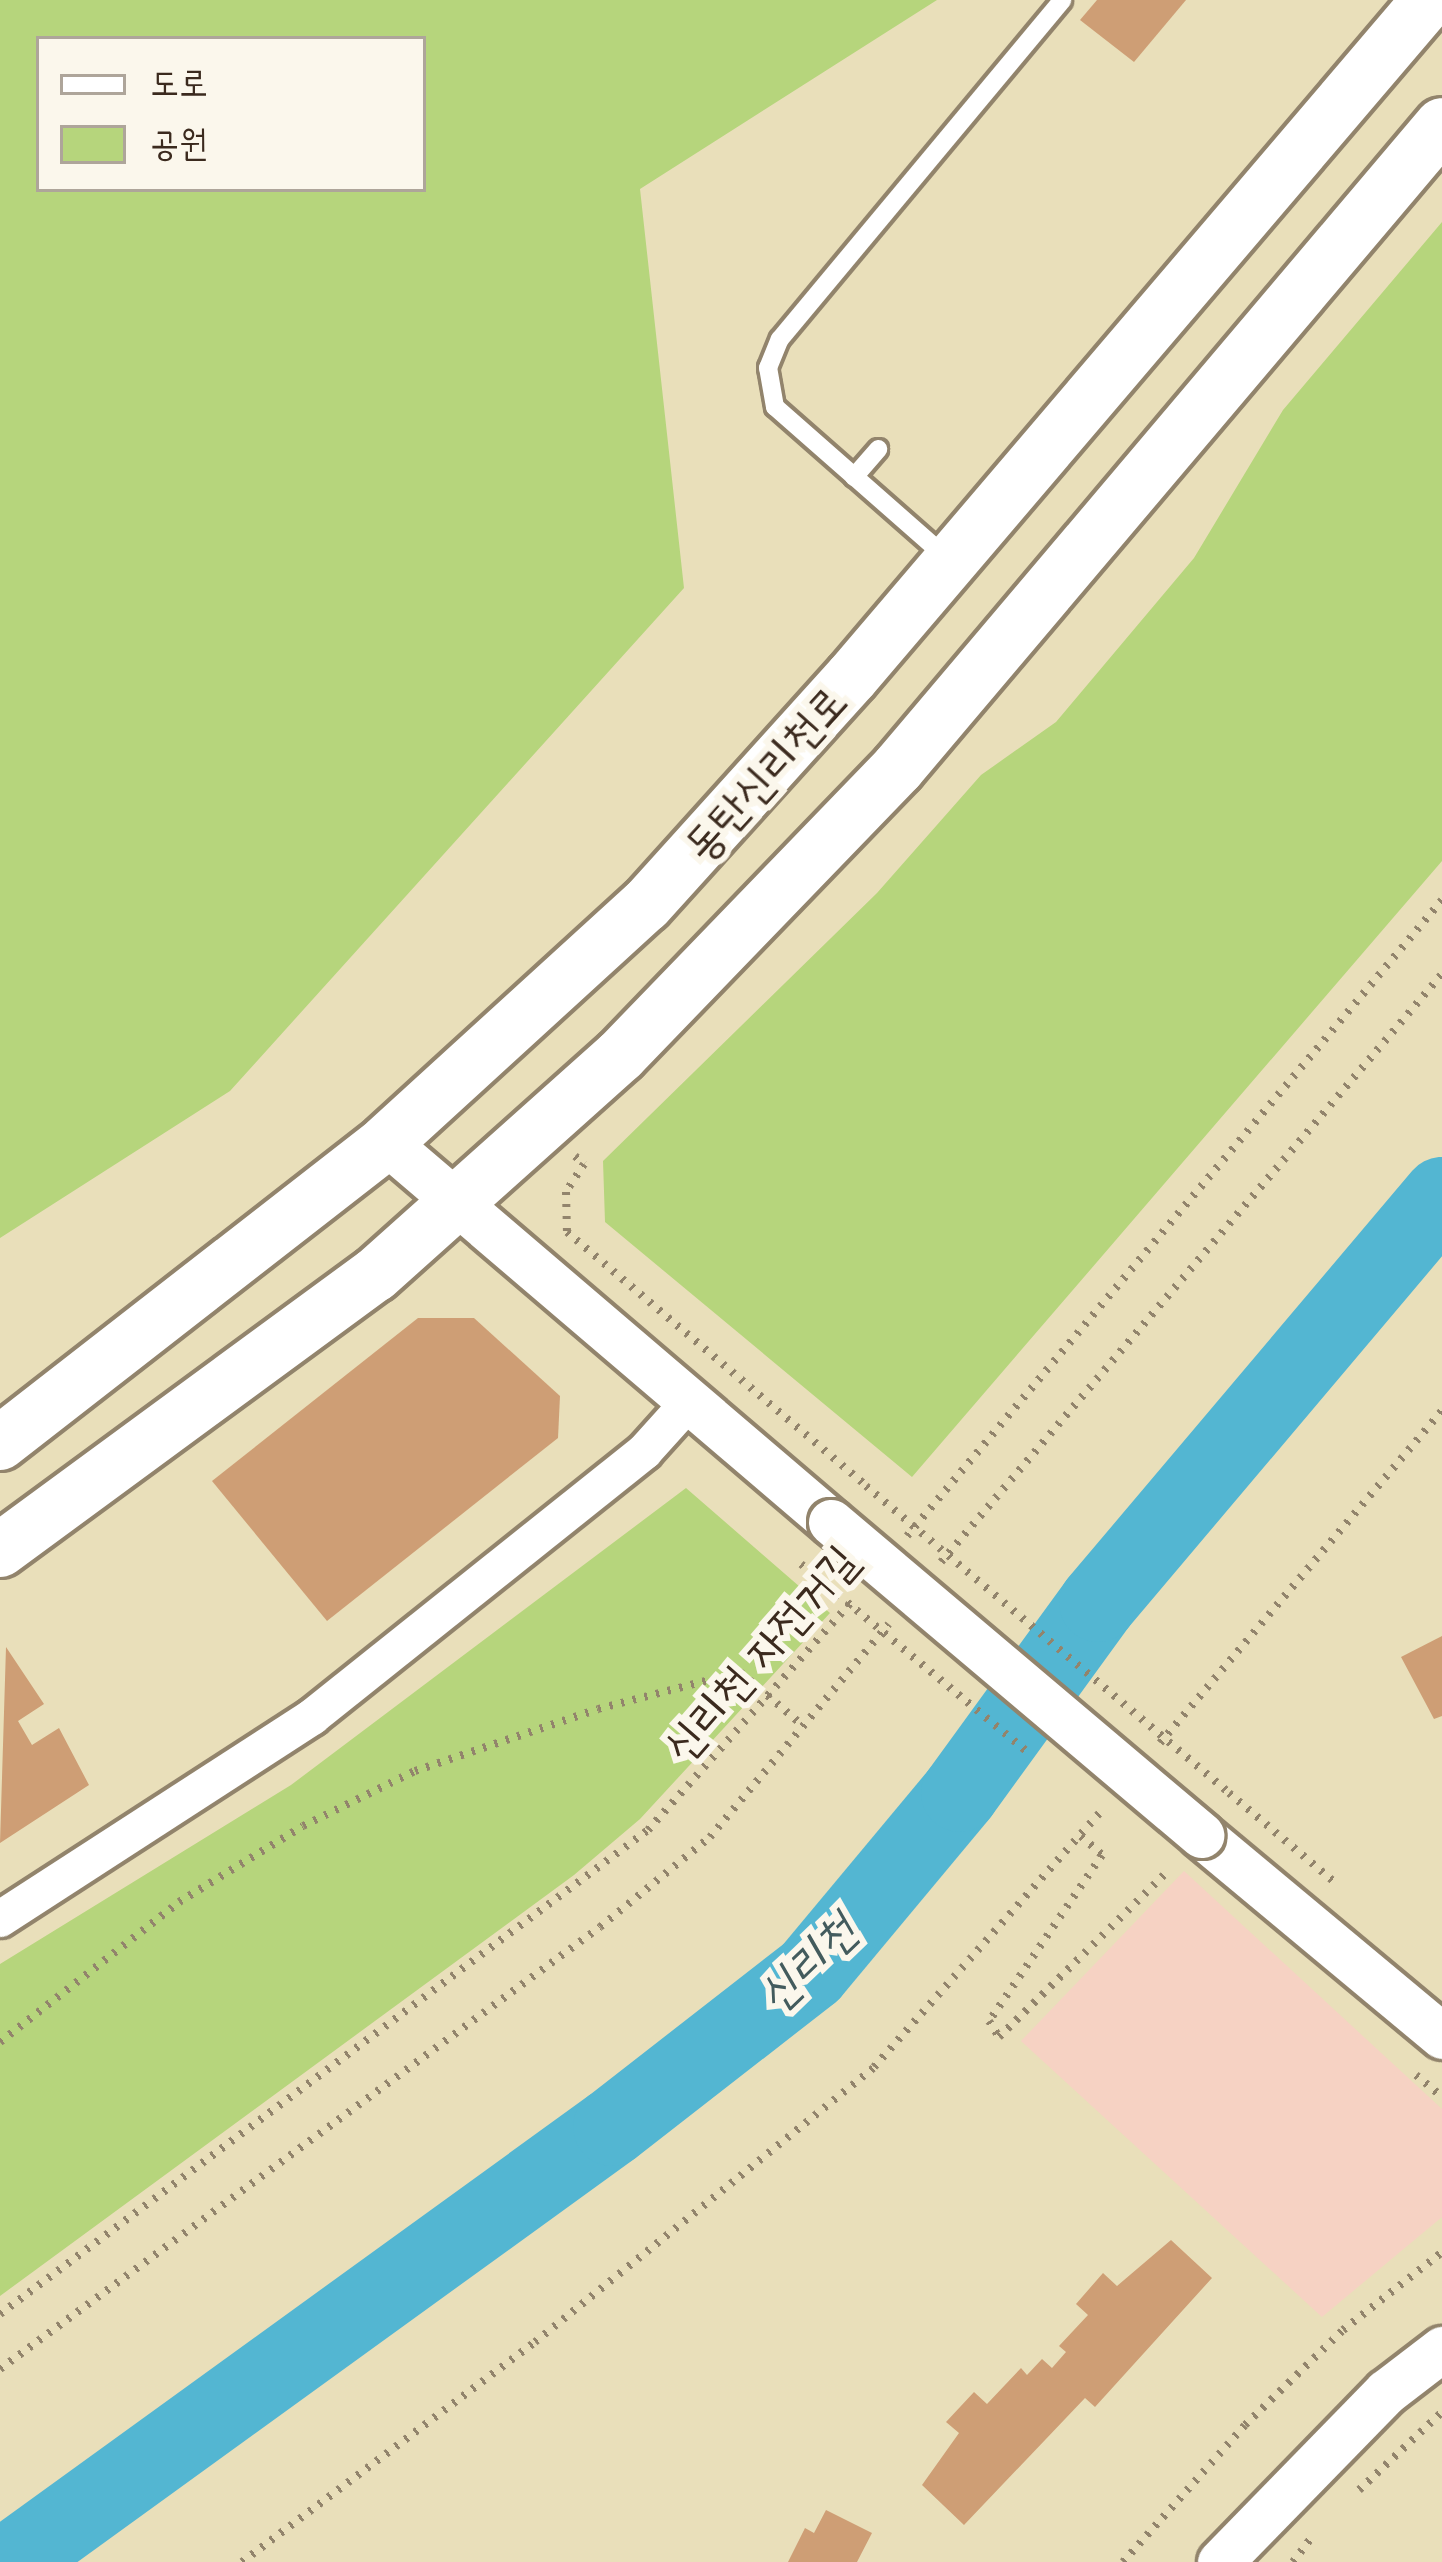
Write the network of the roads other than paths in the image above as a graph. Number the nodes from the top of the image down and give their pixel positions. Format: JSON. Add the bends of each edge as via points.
{"nodes":[{"id":1,"x":1061,"y":0,"type":"edge"},
{"id":2,"x":1429,"y":0,"type":"edge"},
{"id":3,"x":1442,"y":125,"type":"edge"},
{"id":4,"x":878,"y":449,"type":"dead end"},
{"id":5,"x":854,"y":477,"type":"junction"},
{"id":6,"x":951,"y":561,"type":"junction"},
{"id":7,"x":386,"y":1142,"type":"junction"},
{"id":8,"x":458,"y":1207,"type":"junction"},
{"id":9,"x":689,"y":1402,"type":"junction"},
{"id":10,"x":0,"y":1443,"type":"edge"},
{"id":11,"x":0,"y":1550,"type":"edge"},
{"id":12,"x":0,"y":1918,"type":"edge"},
{"id":13,"x":1442,"y":2036,"type":"edge"},
{"id":14,"x":1442,"y":2349,"type":"edge"},
{"id":15,"x":1220,"y":2562,"type":"edge"}],
"edges":[{"from":1,"to":5,"type":"lane","via":[[779,339],[767,368],[775,407]]},
{"from":2,"to":6,"type":"main road","name":"동탄신리천로"},
{"from":3,"to":8,"type":"main road","name":"동탄신리천로","via":[[898,769],[669,1008]]},
{"from":4,"to":5,"type":"lane"},
{"from":5,"to":6,"type":"lane"},
{"from":6,"to":7,"type":"main road","name":"동탄신리천로","via":[[646,904]]},
{"from":7,"to":8,"type":"street"},
{"from":7,"to":10,"type":"main road","name":"동탄신리천로"},
{"from":8,"to":9,"type":"street"},
{"from":8,"to":11,"type":"main road","name":"동탄신리천로","via":[[181,1424]]},
{"from":9,"to":12,"type":"street","via":[[644,1452],[311,1717]]},
{"from":9,"to":13,"type":"street","bridge":true},
{"from":14,"to":15,"type":"street","via":[[1386,2392]]}]}
